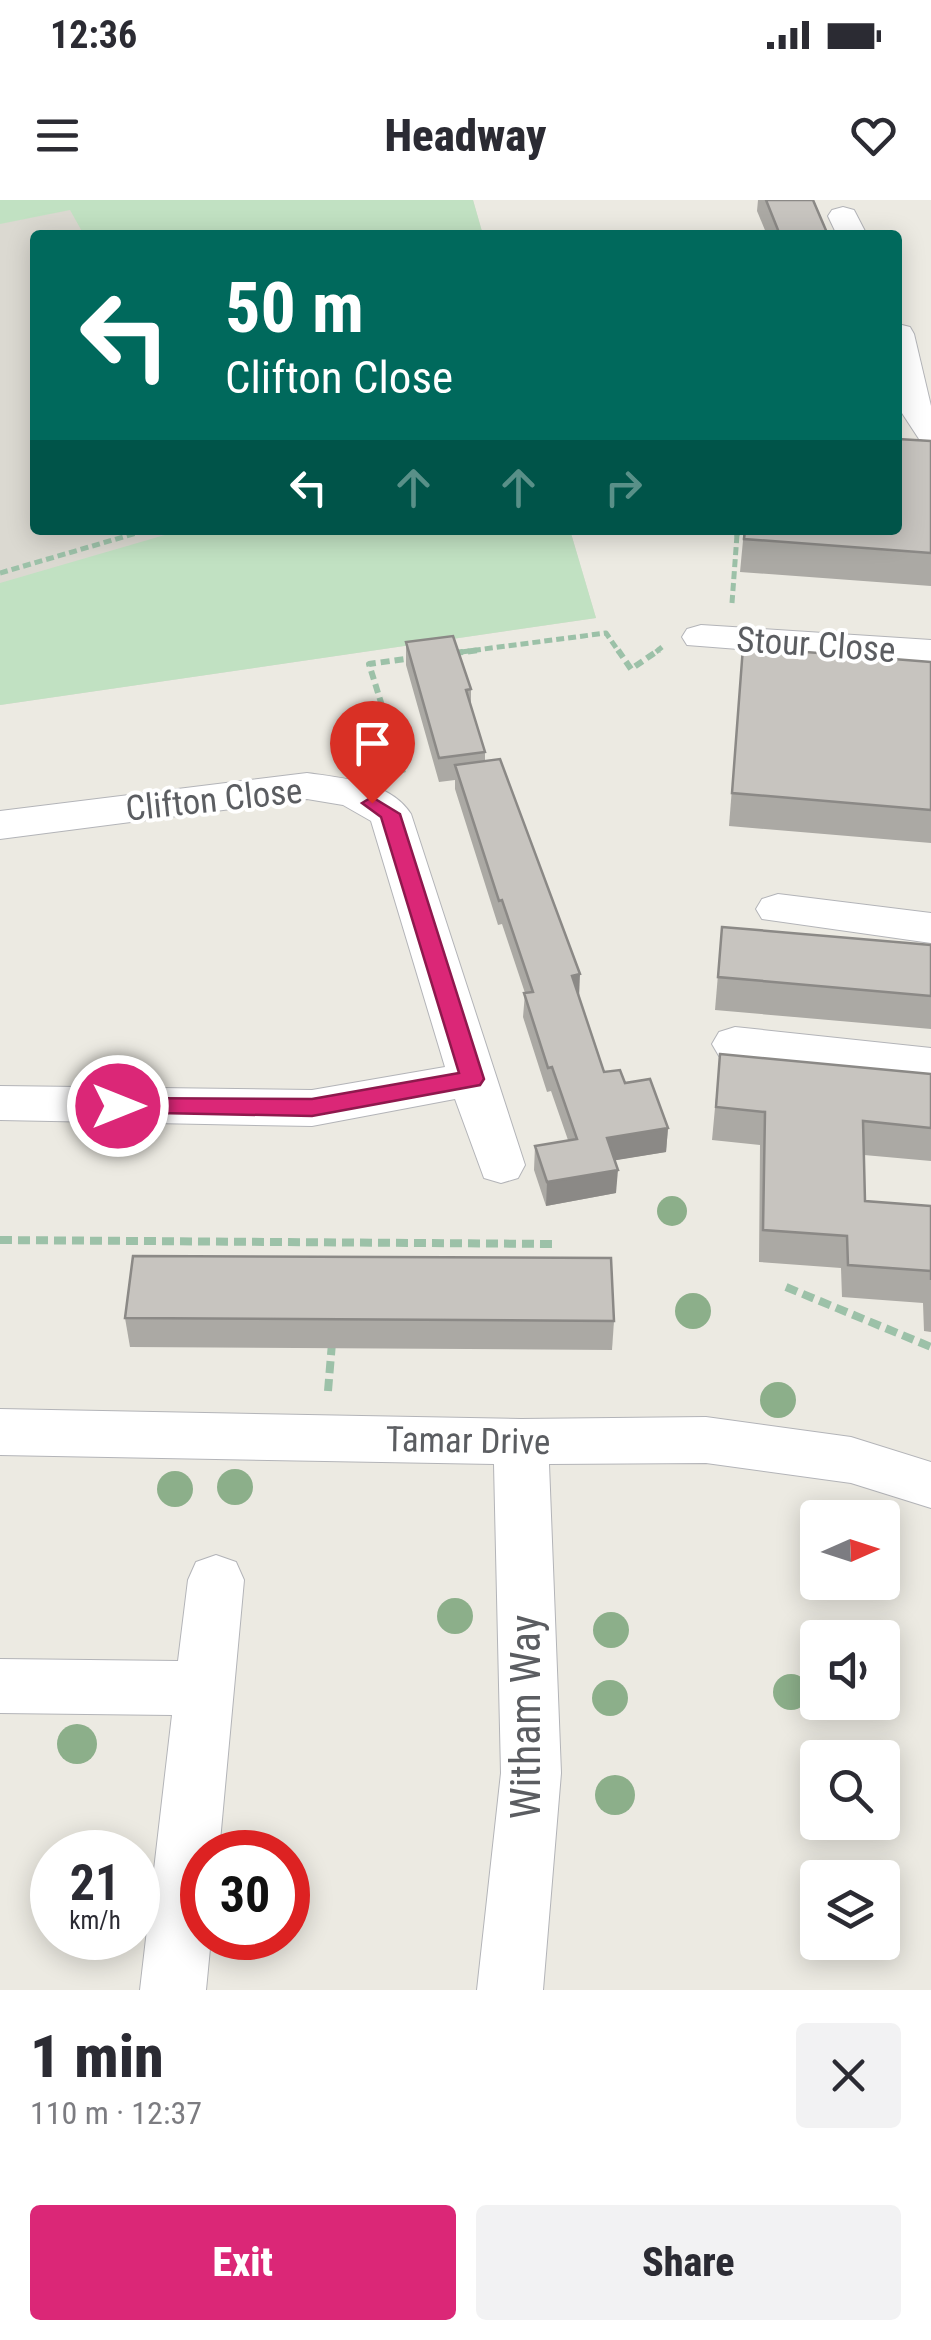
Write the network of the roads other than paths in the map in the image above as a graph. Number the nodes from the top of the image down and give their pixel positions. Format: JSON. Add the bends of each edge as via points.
{"nodes":[{"id":1,"x":907,"y":342,"type":"edge"},
{"id":2,"x":918,"y":429,"type":"edge"},
{"id":3,"x":700,"y":639,"type":"road end"},
{"id":4,"x":931,"y":652,"type":"edge"},
{"id":5,"x":0,"y":825,"type":"edge"},
{"id":6,"x":778,"y":909,"type":"dead end"},
{"id":7,"x":931,"y":928,"type":"edge"},
{"id":8,"x":735,"y":1044,"type":"dead end"},
{"id":9,"x":931,"y":1066,"type":"edge"},
{"id":10,"x":472,"y":1079,"type":"junction"},
{"id":11,"x":0,"y":1103,"type":"edge"},
{"id":12,"x":501,"y":1165,"type":"dead end"},
{"id":13,"x":0,"y":1432,"type":"edge"},
{"id":14,"x":521,"y":1442,"type":"junction"},
{"id":15,"x":931,"y":1485,"type":"edge"},
{"id":16,"x":216,"y":1580,"type":"dead end"},
{"id":17,"x":0,"y":1686,"type":"edge"},
{"id":18,"x":205,"y":1688,"type":"junction"},
{"id":19,"x":173,"y":1990,"type":"edge"},
{"id":20,"x":510,"y":1990,"type":"edge"}],
"edges":[{"from":1,"to":2,"type":"street","via":[[906,381]]},
{"from":3,"to":4,"type":"street","name":"Stour Close"},
{"from":5,"to":10,"type":"street","name":"Clifton Close","via":[[307,786],[354,793],[390,814]]},
{"from":6,"to":7,"type":"street"},
{"from":8,"to":9,"type":"street"},
{"from":10,"to":11,"type":"street","via":[[312,1108]]},
{"from":10,"to":12,"type":"street"},
{"from":13,"to":14,"type":"street","name":"Tamar Drive"},
{"from":14,"to":15,"type":"street","name":"Tamar Drive","via":[[706,1440],[851,1460]]},
{"from":14,"to":20,"type":"street","name":"Witham Way","via":[[530,1772]]},
{"from":16,"to":18,"type":"street"},
{"from":17,"to":18,"type":"street"},
{"from":18,"to":19,"type":"street"}]}
